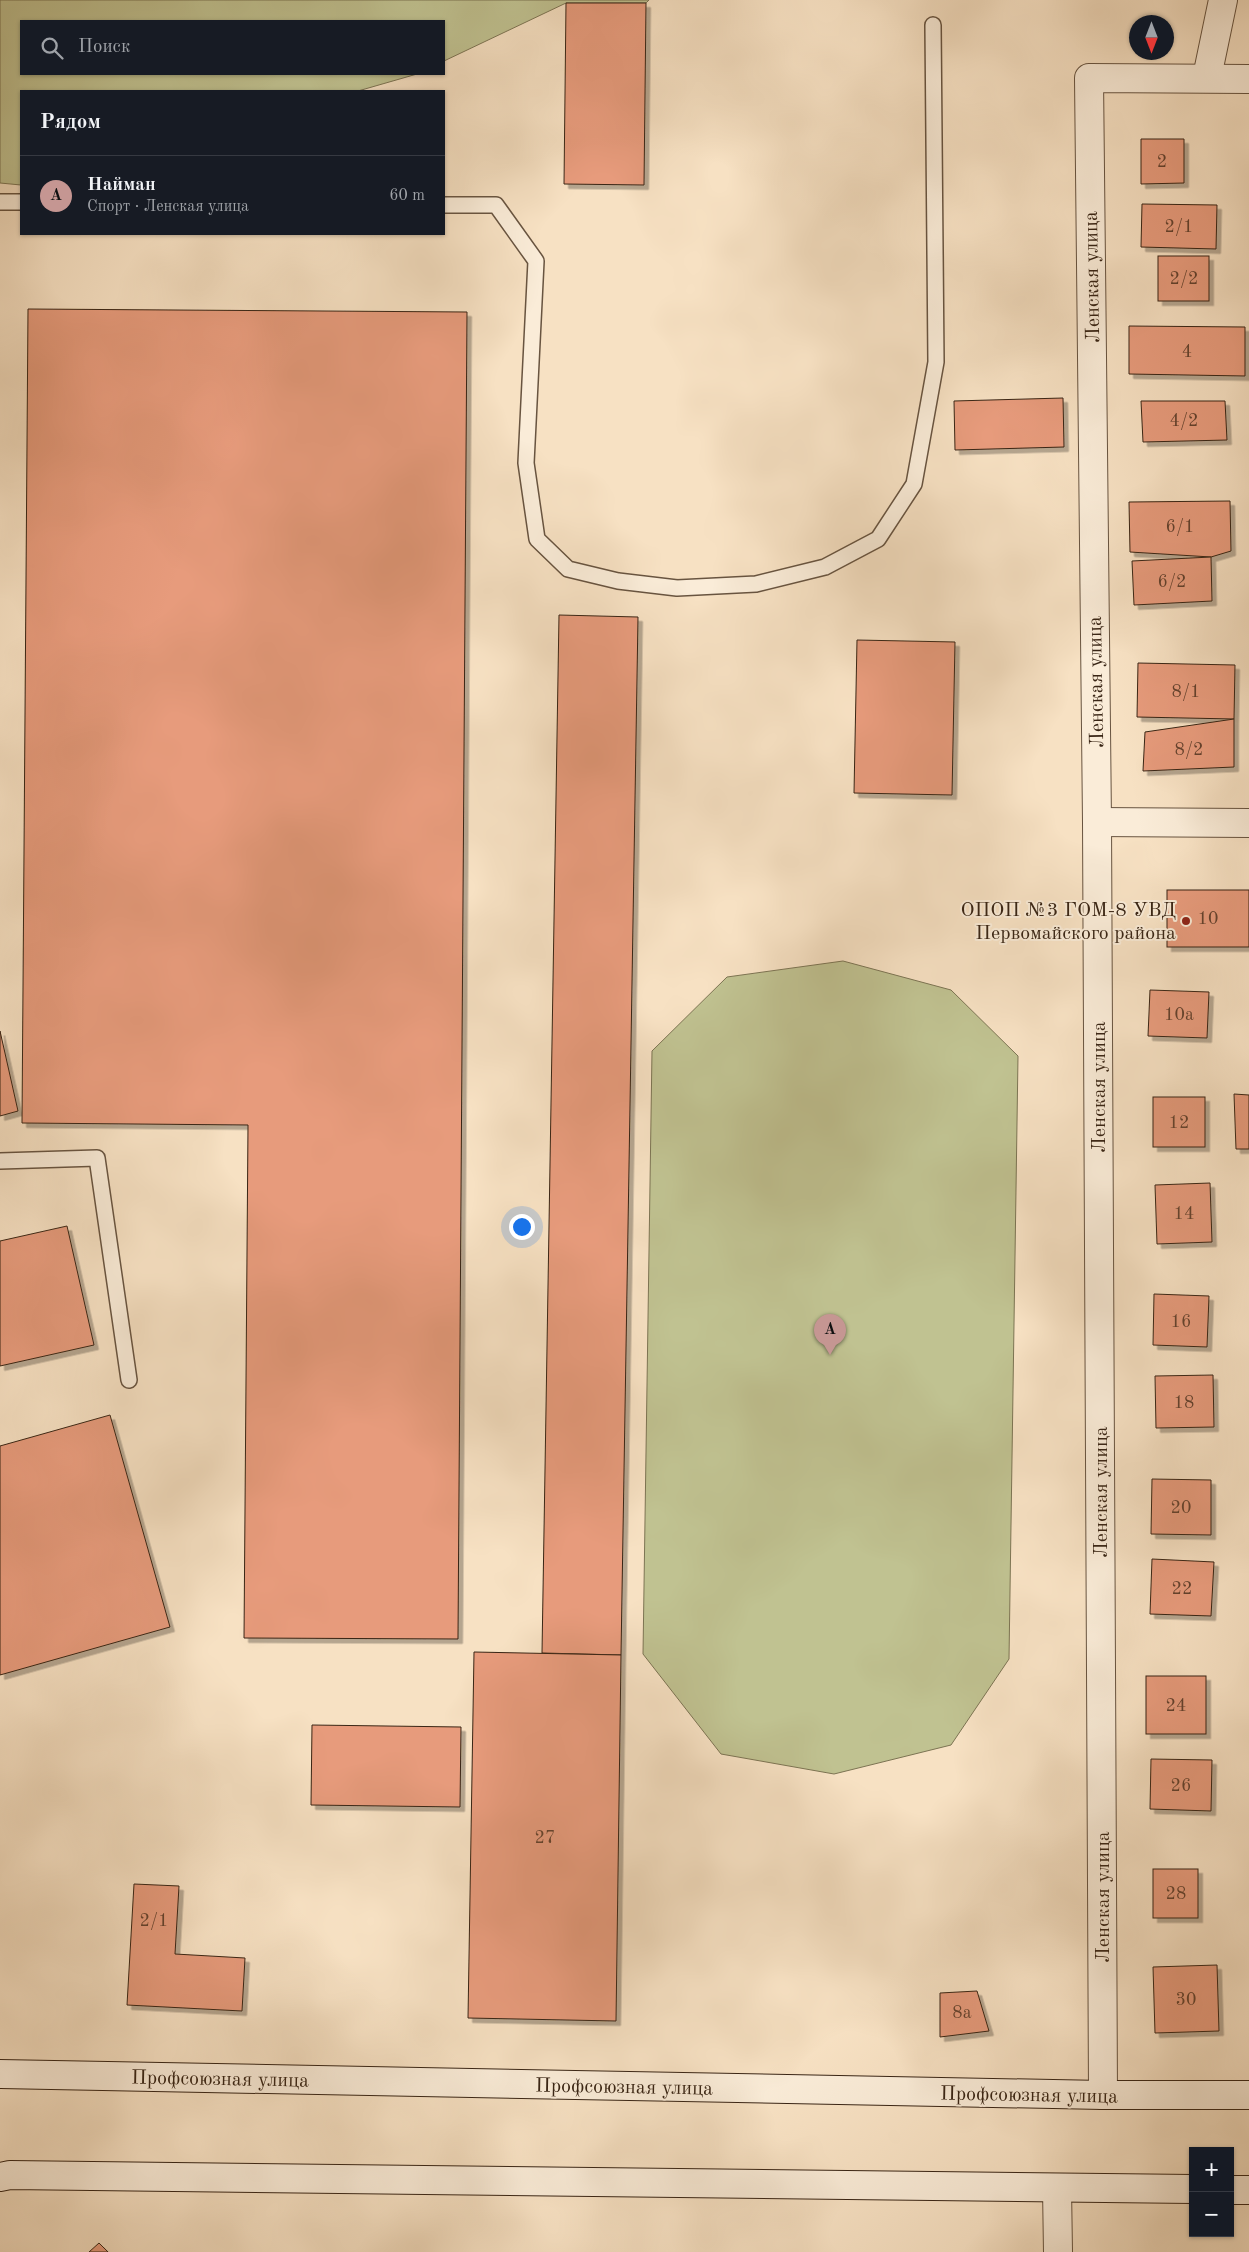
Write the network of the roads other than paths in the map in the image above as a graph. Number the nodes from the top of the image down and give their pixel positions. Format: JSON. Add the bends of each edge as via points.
{"nodes":[{"id":1,"x":1223,"y":0,"type":"edge"},
{"id":2,"x":933,"y":25,"type":"dead end"},
{"id":3,"x":1207,"y":77,"type":"junction"},
{"id":4,"x":1249,"y":79,"type":"edge"},
{"id":5,"x":0,"y":202,"type":"edge"},
{"id":6,"x":20,"y":202,"type":"edge"},
{"id":7,"x":445,"y":205,"type":"edge"},
{"id":8,"x":1097,"y":822,"type":"junction"},
{"id":9,"x":1249,"y":823,"type":"edge"},
{"id":10,"x":0,"y":1161,"type":"edge"},
{"id":11,"x":129,"y":1380,"type":"dead end"},
{"id":12,"x":0,"y":2074,"type":"edge"},
{"id":13,"x":1249,"y":2095,"type":"edge"},
{"id":14,"x":1103,"y":2096,"type":"junction"},
{"id":15,"x":0,"y":2177,"type":"edge"},
{"id":16,"x":1057,"y":2188,"type":"junction"},
{"id":17,"x":1189,"y":2190,"type":"edge"},
{"id":18,"x":1234,"y":2190,"type":"edge"},
{"id":19,"x":1249,"y":2190,"type":"edge"},
{"id":20,"x":1058,"y":2252,"type":"edge"}],
"edges":[{"from":1,"to":3,"type":"street"},
{"from":2,"to":7,"type":"lane","via":[[936,362],[914,484],[878,539],[825,567],[756,584],[677,588],[618,582],[568,569],[537,538],[526,463],[536,261],[496,205]]},
{"from":3,"to":4,"type":"street"},
{"from":3,"to":8,"type":"street","name":"Ленская улица","via":[[1089,78]]},
{"from":5,"to":6,"type":"lane"},
{"from":8,"to":9,"type":"street"},
{"from":8,"to":14,"type":"street","name":"Ленская улица"},
{"from":10,"to":11,"type":"lane","via":[[97,1158]]},
{"from":12,"to":14,"type":"street","name":"Профсоюзная улица"},
{"from":13,"to":14,"type":"street","name":"Профсоюзная улица"},
{"from":15,"to":16,"type":"street"},
{"from":16,"to":17,"type":"street"},
{"from":16,"to":20,"type":"street"},
{"from":18,"to":19,"type":"street"}]}
